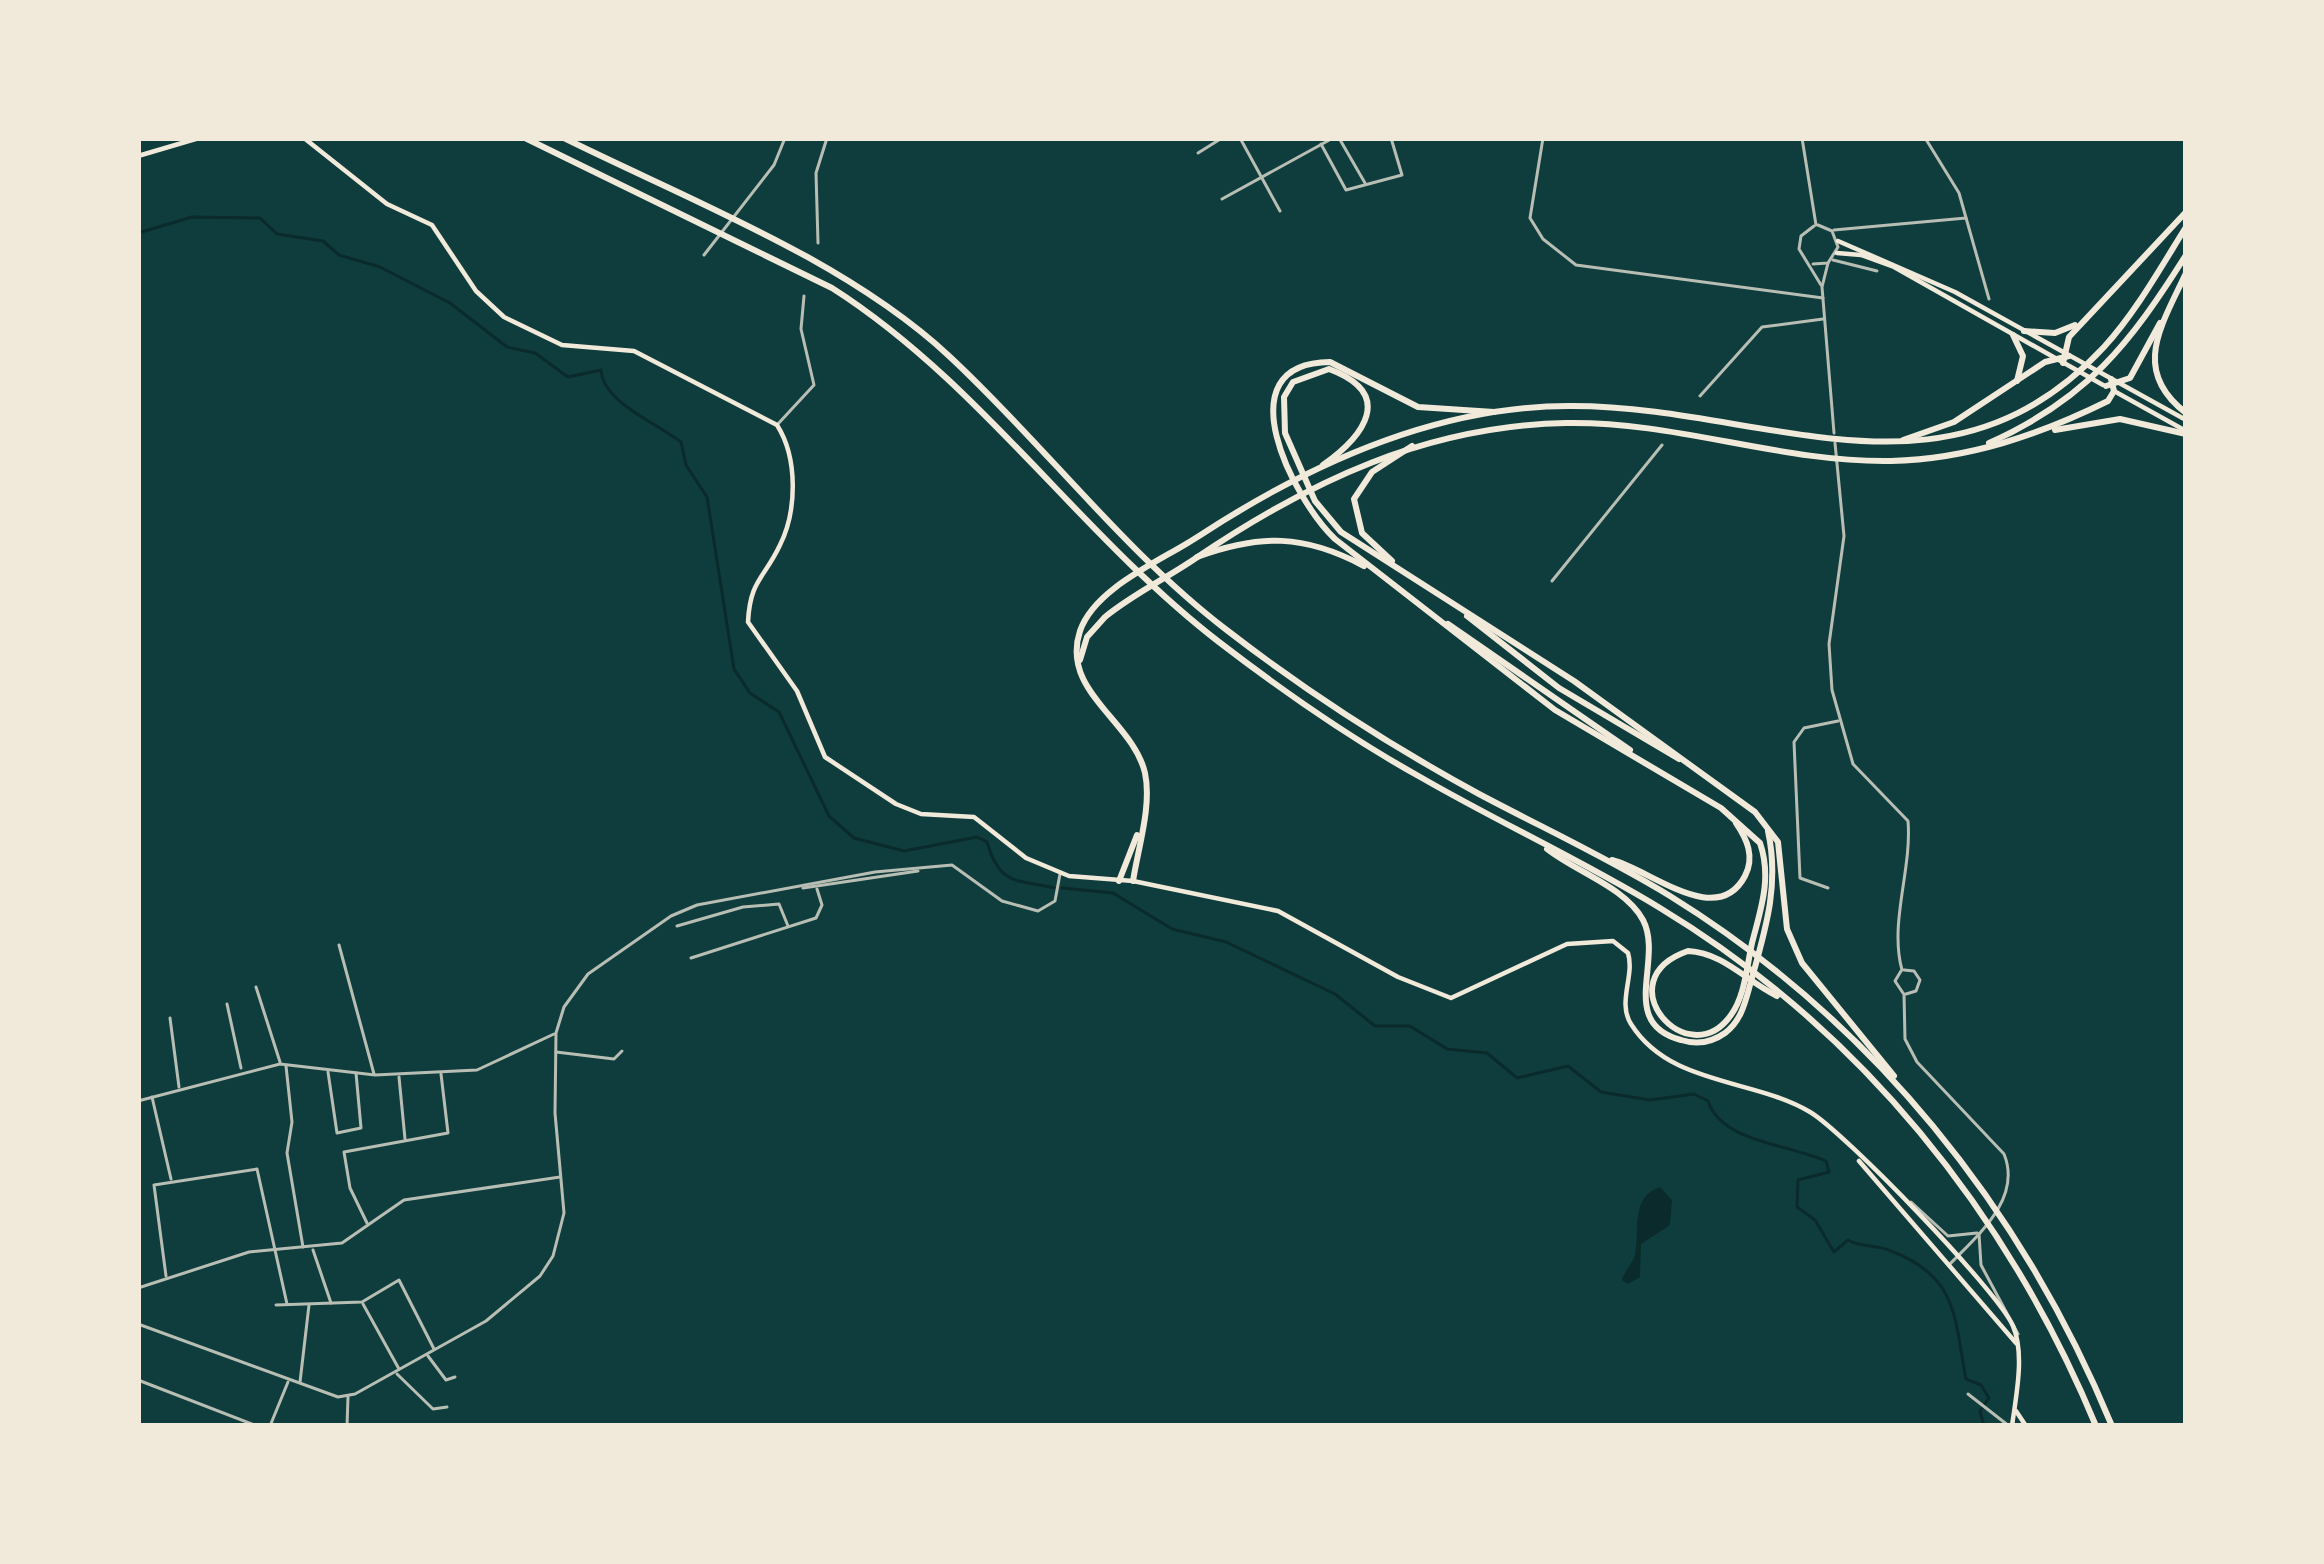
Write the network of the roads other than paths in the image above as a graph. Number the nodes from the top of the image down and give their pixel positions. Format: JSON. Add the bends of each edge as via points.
{"nodes":[{"id":1,"x":199,"y":138,"type":"edge"},
{"id":2,"x":304,"y":138,"type":"edge"},
{"id":3,"x":525,"y":138,"type":"edge"},
{"id":4,"x":564,"y":138,"type":"edge"},
{"id":5,"x":785,"y":138,"type":"edge"},
{"id":6,"x":826,"y":138,"type":"edge"},
{"id":7,"x":1222,"y":138,"type":"edge"},
{"id":8,"x":1240,"y":138,"type":"edge"},
{"id":9,"x":1336,"y":138,"type":"edge"},
{"id":10,"x":1390,"y":138,"type":"edge"},
{"id":11,"x":1544,"y":138,"type":"edge"},
{"id":12,"x":1802,"y":138,"type":"edge"},
{"id":13,"x":1928,"y":141,"type":"dead end"},
{"id":14,"x":1321,"y":144,"type":"junction"},
{"id":15,"x":1198,"y":153,"type":"dead end"},
{"id":16,"x":138,"y":156,"type":"edge"},
{"id":17,"x":1262,"y":177,"type":"junction"},
{"id":18,"x":1366,"y":185,"type":"junction"},
{"id":19,"x":1222,"y":199,"type":"dead end"},
{"id":20,"x":1280,"y":211,"type":"dead end"},
{"id":21,"x":2186,"y":212,"type":"edge"},
{"id":22,"x":1966,"y":218,"type":"junction"},
{"id":23,"x":1816,"y":225,"type":"junction"},
{"id":24,"x":2186,"y":227,"type":"edge"},
{"id":25,"x":1832,"y":231,"type":"junction"},
{"id":26,"x":1838,"y":241,"type":"junction"},
{"id":27,"x":818,"y":243,"type":"dead end"},
{"id":28,"x":1837,"y":253,"type":"junction"},
{"id":29,"x":704,"y":255,"type":"dead end"},
{"id":30,"x":2186,"y":255,"type":"edge"},
{"id":31,"x":1830,"y":261,"type":"junction"},
{"id":32,"x":1811,"y":264,"type":"junction"},
{"id":33,"x":1877,"y":271,"type":"dead end"},
{"id":34,"x":2186,"y":273,"type":"edge"},
{"id":35,"x":1822,"y":287,"type":"junction"},
{"id":36,"x":803,"y":296,"type":"dead end"},
{"id":37,"x":1823,"y":298,"type":"junction"},
{"id":38,"x":1989,"y":298,"type":"dead end"},
{"id":39,"x":2171,"y":304,"type":"junction"},
{"id":40,"x":2088,"y":317,"type":"junction"},
{"id":41,"x":1825,"y":319,"type":"junction"},
{"id":42,"x":2024,"y":331,"type":"junction"},
{"id":43,"x":2013,"y":335,"type":"junction"},
{"id":44,"x":2062,"y":357,"type":"junction"},
{"id":45,"x":2015,"y":384,"type":"junction"},
{"id":46,"x":2113,"y":385,"type":"junction"},
{"id":47,"x":1700,"y":396,"type":"dead end"},
{"id":48,"x":1494,"y":412,"type":"junction"},
{"id":49,"x":2186,"y":417,"type":"edge"},
{"id":50,"x":777,"y":425,"type":"junction"},
{"id":51,"x":2186,"y":433,"type":"edge"},
{"id":52,"x":2040,"y":434,"type":"junction"},
{"id":53,"x":1662,"y":445,"type":"dead end"},
{"id":54,"x":1888,"y":445,"type":"junction"},
{"id":55,"x":1412,"y":446,"type":"junction"},
{"id":56,"x":1978,"y":448,"type":"junction"},
{"id":57,"x":1323,"y":465,"type":"junction"},
{"id":58,"x":1197,"y":557,"type":"junction"},
{"id":59,"x":1403,"y":571,"type":"junction"},
{"id":60,"x":1377,"y":573,"type":"junction"},
{"id":61,"x":1552,"y":581,"type":"dead end"},
{"id":62,"x":1449,"y":600,"type":"junction"},
{"id":63,"x":1078,"y":670,"type":"junction"},
{"id":64,"x":1838,"y":721,"type":"junction"},
{"id":65,"x":1699,"y":768,"type":"junction"},
{"id":66,"x":1721,"y":808,"type":"junction"},
{"id":67,"x":1141,"y":826,"type":"junction"},
{"id":68,"x":1767,"y":827,"type":"junction"},
{"id":69,"x":1534,"y":839,"type":"junction"},
{"id":70,"x":1603,"y":858,"type":"junction"},
{"id":71,"x":925,"y":868,"type":"junction"},
{"id":72,"x":1060,"y":874,"type":"junction"},
{"id":73,"x":1119,"y":881,"type":"junction"},
{"id":74,"x":1133,"y":881,"type":"junction"},
{"id":75,"x":817,"y":887,"type":"junction"},
{"id":76,"x":1828,"y":887,"type":"dead end"},
{"id":77,"x":783,"y":890,"type":"junction"},
{"id":78,"x":1764,"y":917,"type":"junction"},
{"id":79,"x":677,"y":926,"type":"dead end"},
{"id":80,"x":789,"y":928,"type":"junction"},
{"id":81,"x":339,"y":945,"type":"dead end"},
{"id":82,"x":691,"y":958,"type":"dead end"},
{"id":83,"x":1902,"y":970,"type":"junction"},
{"id":84,"x":256,"y":988,"type":"dead end"},
{"id":85,"x":1904,"y":994,"type":"junction"},
{"id":86,"x":1792,"y":1002,"type":"junction"},
{"id":87,"x":227,"y":1004,"type":"dead end"},
{"id":88,"x":1741,"y":1004,"type":"junction"},
{"id":89,"x":170,"y":1018,"type":"dead end"},
{"id":90,"x":556,"y":1034,"type":"junction"},
{"id":91,"x":622,"y":1051,"type":"dead end"},
{"id":92,"x":555,"y":1052,"type":"junction"},
{"id":93,"x":283,"y":1064,"type":"junction"},
{"id":94,"x":242,"y":1070,"type":"junction"},
{"id":95,"x":328,"y":1070,"type":"junction"},
{"id":96,"x":356,"y":1073,"type":"junction"},
{"id":97,"x":442,"y":1074,"type":"junction"},
{"id":98,"x":375,"y":1075,"type":"junction"},
{"id":99,"x":399,"y":1076,"type":"junction"},
{"id":100,"x":1899,"y":1084,"type":"junction"},
{"id":101,"x":179,"y":1089,"type":"junction"},
{"id":102,"x":152,"y":1097,"type":"junction"},
{"id":103,"x":138,"y":1101,"type":"edge"},
{"id":104,"x":405,"y":1141,"type":"junction"},
{"id":105,"x":1845,"y":1145,"type":"junction"},
{"id":106,"x":1876,"y":1172,"type":"junction"},
{"id":107,"x":561,"y":1177,"type":"junction"},
{"id":108,"x":172,"y":1181,"type":"junction"},
{"id":109,"x":368,"y":1225,"type":"junction"},
{"id":110,"x":1979,"y":1232,"type":"junction"},
{"id":111,"x":312,"y":1248,"type":"junction"},
{"id":112,"x":273,"y":1249,"type":"junction"},
{"id":113,"x":303,"y":1249,"type":"junction"},
{"id":114,"x":1956,"y":1257,"type":"junction"},
{"id":115,"x":1950,"y":1264,"type":"junction"},
{"id":116,"x":166,"y":1278,"type":"junction"},
{"id":117,"x":138,"y":1288,"type":"edge"},
{"id":118,"x":362,"y":1302,"type":"junction"},
{"id":119,"x":331,"y":1303,"type":"junction"},
{"id":120,"x":287,"y":1304,"type":"junction"},
{"id":121,"x":276,"y":1305,"type":"dead end"},
{"id":122,"x":309,"y":1305,"type":"junction"},
{"id":123,"x":138,"y":1324,"type":"edge"},
{"id":124,"x":2020,"y":1347,"type":"junction"},
{"id":125,"x":435,"y":1350,"type":"junction"},
{"id":126,"x":427,"y":1355,"type":"junction"},
{"id":127,"x":398,"y":1371,"type":"junction"},
{"id":128,"x":454,"y":1377,"type":"dead end"},
{"id":129,"x":138,"y":1380,"type":"edge"},
{"id":130,"x":289,"y":1380,"type":"junction"},
{"id":131,"x":299,"y":1384,"type":"junction"},
{"id":132,"x":1968,"y":1394,"type":"dead end"},
{"id":133,"x":348,"y":1396,"type":"junction"},
{"id":134,"x":447,"y":1407,"type":"dead end"},
{"id":135,"x":2014,"y":1409,"type":"junction"},
{"id":136,"x":2011,"y":1425,"type":"edge"},
{"id":137,"x":257,"y":1426,"type":"edge"},
{"id":138,"x":270,"y":1426,"type":"edge"},
{"id":139,"x":347,"y":1426,"type":"edge"},
{"id":140,"x":2025,"y":1426,"type":"edge"},
{"id":141,"x":2096,"y":1426,"type":"edge"},
{"id":142,"x":2112,"y":1426,"type":"edge"}],
"edges":[{"from":1,"to":16,"type":"main road"},
{"from":2,"to":50,"type":"main road","via":[[387,204],[432,225],[476,291],[504,317],[562,345],[634,351]]},
{"from":3,"to":69,"type":"highway","via":[[871,313],[939,366],[1127,562],[1214,638],[1310,711]]},
{"from":4,"to":70,"type":"highway","via":[[880,301],[948,355],[1106,520],[1223,627],[1423,763]]},
{"from":5,"to":29,"type":"street","via":[[774,165]]},
{"from":6,"to":27,"type":"street","via":[[816,173]]},
{"from":7,"to":15,"type":"street"},
{"from":8,"to":17,"type":"street"},
{"from":9,"to":14,"type":"street"},
{"from":9,"to":18,"type":"street"},
{"from":10,"to":18,"type":"street","via":[[1402,175]]},
{"from":11,"to":37,"type":"street","via":[[1530,218],[1576,265]]},
{"from":12,"to":23,"type":"street"},
{"from":13,"to":22,"type":"street"},
{"from":14,"to":17,"type":"street"},
{"from":14,"to":18,"type":"street","via":[[1346,190]]},
{"from":17,"to":19,"type":"street"},
{"from":17,"to":20,"type":"street"},
{"from":21,"to":40,"type":"highway"},
{"from":22,"to":25,"type":"street"},
{"from":22,"to":38,"type":"street"},
{"from":23,"to":25,"type":"street"},
{"from":23,"to":32,"type":"street","via":[[1798,242]]},
{"from":24,"to":54,"type":"highway","via":[[2107,344],[2064,386],[1976,432]]},
{"from":25,"to":26,"type":"street"},
{"from":26,"to":28,"type":"street"},
{"from":26,"to":42,"type":"main road"},
{"from":28,"to":31,"type":"street"},
{"from":28,"to":43,"type":"main road","via":[[1887,264]]},
{"from":30,"to":56,"type":"highway","via":[[2120,350],[2078,393]]},
{"from":31,"to":32,"type":"street"},
{"from":31,"to":33,"type":"street"},
{"from":31,"to":35,"type":"street"},
{"from":32,"to":35,"type":"street"},
{"from":34,"to":39,"type":"highway"},
{"from":35,"to":37,"type":"street"},
{"from":36,"to":50,"type":"street","via":[[801,329],[814,385]]},
{"from":37,"to":41,"type":"street"},
{"from":39,"to":46,"type":"highway","via":[[2132,375]]},
{"from":39,"to":49,"type":"highway","via":[[2154,372]]},
{"from":40,"to":42,"type":"highway","via":[[2063,331]]},
{"from":40,"to":44,"type":"highway"},
{"from":41,"to":47,"type":"street","via":[[1762,327]]},
{"from":41,"to":64,"type":"street","via":[[1844,536],[1829,644]]},
{"from":42,"to":44,"type":"main road"},
{"from":43,"to":44,"type":"main road"},
{"from":43,"to":45,"type":"highway","via":[[2024,356]]},
{"from":44,"to":45,"type":"highway"},
{"from":44,"to":46,"type":"main road"},
{"from":45,"to":54,"type":"highway","via":[[1954,422]]},
{"from":46,"to":49,"type":"main road"},
{"from":46,"to":51,"type":"main road"},
{"from":46,"to":52,"type":"highway","via":[[2108,400]]},
{"from":48,"to":54,"type":"highway","via":[[1624,408]]},
{"from":48,"to":57,"type":"highway"},
{"from":48,"to":60,"type":"highway","via":[[1418,407],[1330,362],[1288,376],[1272,415],[1287,467],[1316,521]]},
{"from":50,"to":72,"type":"main road","via":[[790,464],[790,517],[754,581],[748,622],[797,691],[813,741],[850,778],[896,803],[921,814],[974,818]]},
{"from":51,"to":52,"type":"highway","via":[[2120,419]]},
{"from":52,"to":56,"type":"highway"},
{"from":53,"to":61,"type":"street"},
{"from":55,"to":56,"type":"highway","via":[[1568,423],[1889,461]]},
{"from":55,"to":58,"type":"highway","via":[[1330,477]]},
{"from":55,"to":59,"type":"highway","via":[[1372,472],[1354,500],[1362,533]]},
{"from":57,"to":59,"type":"highway","via":[[1352,445],[1367,421],[1360,388],[1329,369],[1294,382],[1284,397],[1285,433],[1326,517]]},
{"from":57,"to":63,"type":"highway","via":[[1120,589],[1084,620]]},
{"from":58,"to":60,"type":"highway","via":[[1252,539],[1302,539]]},
{"from":58,"to":63,"type":"highway","via":[[1094,627]]},
{"from":59,"to":62,"type":"highway"},
{"from":60,"to":66,"type":"highway","via":[[1555,710]]},
{"from":62,"to":65,"type":"highway"},
{"from":62,"to":65,"type":"highway","via":[[1559,688]]},
{"from":63,"to":67,"type":"highway","via":[[1145,772]]},
{"from":64,"to":76,"type":"street","via":[[1804,728],[1794,742],[1799,878]]},
{"from":64,"to":83,"type":"street","via":[[1859,775],[1908,820]]},
{"from":65,"to":68,"type":"highway"},
{"from":66,"to":70,"type":"highway","via":[[1750,850],[1745,878],[1725,896],[1701,899]]},
{"from":66,"to":78,"type":"highway","via":[[1748,827],[1765,857]]},
{"from":67,"to":73,"type":"highway"},
{"from":67,"to":74,"type":"highway"},
{"from":68,"to":78,"type":"highway","via":[[1775,874]]},
{"from":68,"to":100,"type":"highway","via":[[1783,857],[1794,947]]},
{"from":69,"to":86,"type":"highway","via":[[1663,910]]},
{"from":69,"to":88,"type":"highway","via":[[1621,896],[1643,920],[1643,993],[1659,1029],[1685,1042],[1711,1041]]},
{"from":70,"to":100,"type":"highway","via":[[1732,938]]},
{"from":71,"to":72,"type":"street","via":[[958,866],[1028,910],[1048,908]]},
{"from":71,"to":75,"type":"street"},
{"from":71,"to":77,"type":"street"},
{"from":72,"to":73,"type":"main road"},
{"from":73,"to":74,"type":"main road"},
{"from":74,"to":105,"type":"main road","via":[[1278,911],[1451,998],[1567,944],[1612,940],[1631,963],[1628,1021],[1661,1057],[1809,1112]]},
{"from":75,"to":77,"type":"street"},
{"from":75,"to":80,"type":"street","via":[[821,913]]},
{"from":77,"to":90,"type":"street","via":[[671,916],[580,982]]},
{"from":78,"to":88,"type":"highway"},
{"from":79,"to":80,"type":"street","via":[[779,904]]},
{"from":80,"to":82,"type":"street"},
{"from":81,"to":98,"type":"street"},
{"from":83,"to":85,"type":"street","via":[[1896,985]]},
{"from":83,"to":85,"type":"street","via":[[1920,980]]},
{"from":84,"to":93,"type":"street"},
{"from":85,"to":110,"type":"street","via":[[1905,1040],[1917,1062],[2011,1169],[2007,1196]]},
{"from":86,"to":88,"type":"highway","via":[[1703,952],[1676,956],[1654,980],[1660,1016],[1692,1035],[1721,1025]]},
{"from":86,"to":141,"type":"highway","via":[[1887,1094],[1963,1185],[2037,1300]]},
{"from":87,"to":94,"type":"street"},
{"from":89,"to":101,"type":"street"},
{"from":90,"to":92,"type":"street"},
{"from":90,"to":97,"type":"street","via":[[496,1065]]},
{"from":91,"to":92,"type":"street","via":[[614,1059]]},
{"from":92,"to":107,"type":"street"},
{"from":93,"to":94,"type":"street"},
{"from":93,"to":95,"type":"street"},
{"from":93,"to":113,"type":"street"},
{"from":94,"to":101,"type":"street"},
{"from":95,"to":96,"type":"street"},
{"from":95,"to":96,"type":"street","via":[[337,1133],[361,1128]]},
{"from":96,"to":98,"type":"street"},
{"from":97,"to":99,"type":"street"},
{"from":97,"to":104,"type":"street","via":[[448,1133]]},
{"from":98,"to":99,"type":"street"},
{"from":99,"to":104,"type":"street"},
{"from":100,"to":142,"type":"highway","via":[[2010,1228]]},
{"from":101,"to":102,"type":"street"},
{"from":102,"to":103,"type":"street"},
{"from":102,"to":108,"type":"street"},
{"from":104,"to":109,"type":"street","via":[[344,1152]]},
{"from":105,"to":106,"type":"main road"},
{"from":105,"to":115,"type":"main road"},
{"from":106,"to":110,"type":"street","via":[[1948,1236]]},
{"from":106,"to":114,"type":"main road"},
{"from":107,"to":109,"type":"street","via":[[404,1200]]},
{"from":107,"to":125,"type":"street","via":[[560,1235],[540,1276]]},
{"from":108,"to":112,"type":"street","via":[[257,1168]]},
{"from":108,"to":116,"type":"street","via":[[154,1185]]},
{"from":109,"to":111,"type":"street","via":[[342,1243]]},
{"from":110,"to":114,"type":"street"},
{"from":110,"to":124,"type":"street","via":[[1982,1265],[2018,1328]]},
{"from":111,"to":113,"type":"street"},
{"from":111,"to":119,"type":"street"},
{"from":112,"to":113,"type":"street"},
{"from":112,"to":116,"type":"street"},
{"from":112,"to":120,"type":"street"},
{"from":114,"to":115,"type":"street"},
{"from":114,"to":124,"type":"main road","via":[[2006,1314]]},
{"from":115,"to":124,"type":"main road"},
{"from":116,"to":117,"type":"street"},
{"from":118,"to":119,"type":"street"},
{"from":118,"to":125,"type":"street","via":[[399,1280]]},
{"from":118,"to":127,"type":"street"},
{"from":119,"to":122,"type":"street"},
{"from":120,"to":121,"type":"street"},
{"from":120,"to":122,"type":"street"},
{"from":122,"to":131,"type":"street"},
{"from":123,"to":130,"type":"street"},
{"from":124,"to":135,"type":"main road"},
{"from":125,"to":126,"type":"street"},
{"from":126,"to":127,"type":"street"},
{"from":126,"to":128,"type":"street","via":[[446,1380]]},
{"from":127,"to":133,"type":"street"},
{"from":127,"to":134,"type":"street","via":[[433,1409]]},
{"from":129,"to":137,"type":"street"},
{"from":130,"to":131,"type":"street"},
{"from":130,"to":138,"type":"street"},
{"from":131,"to":133,"type":"street"},
{"from":132,"to":136,"type":"street"},
{"from":133,"to":139,"type":"street"},
{"from":135,"to":136,"type":"main road"},
{"from":135,"to":140,"type":"main road"},
{"from":136,"to":140,"type":"main road"}]}
